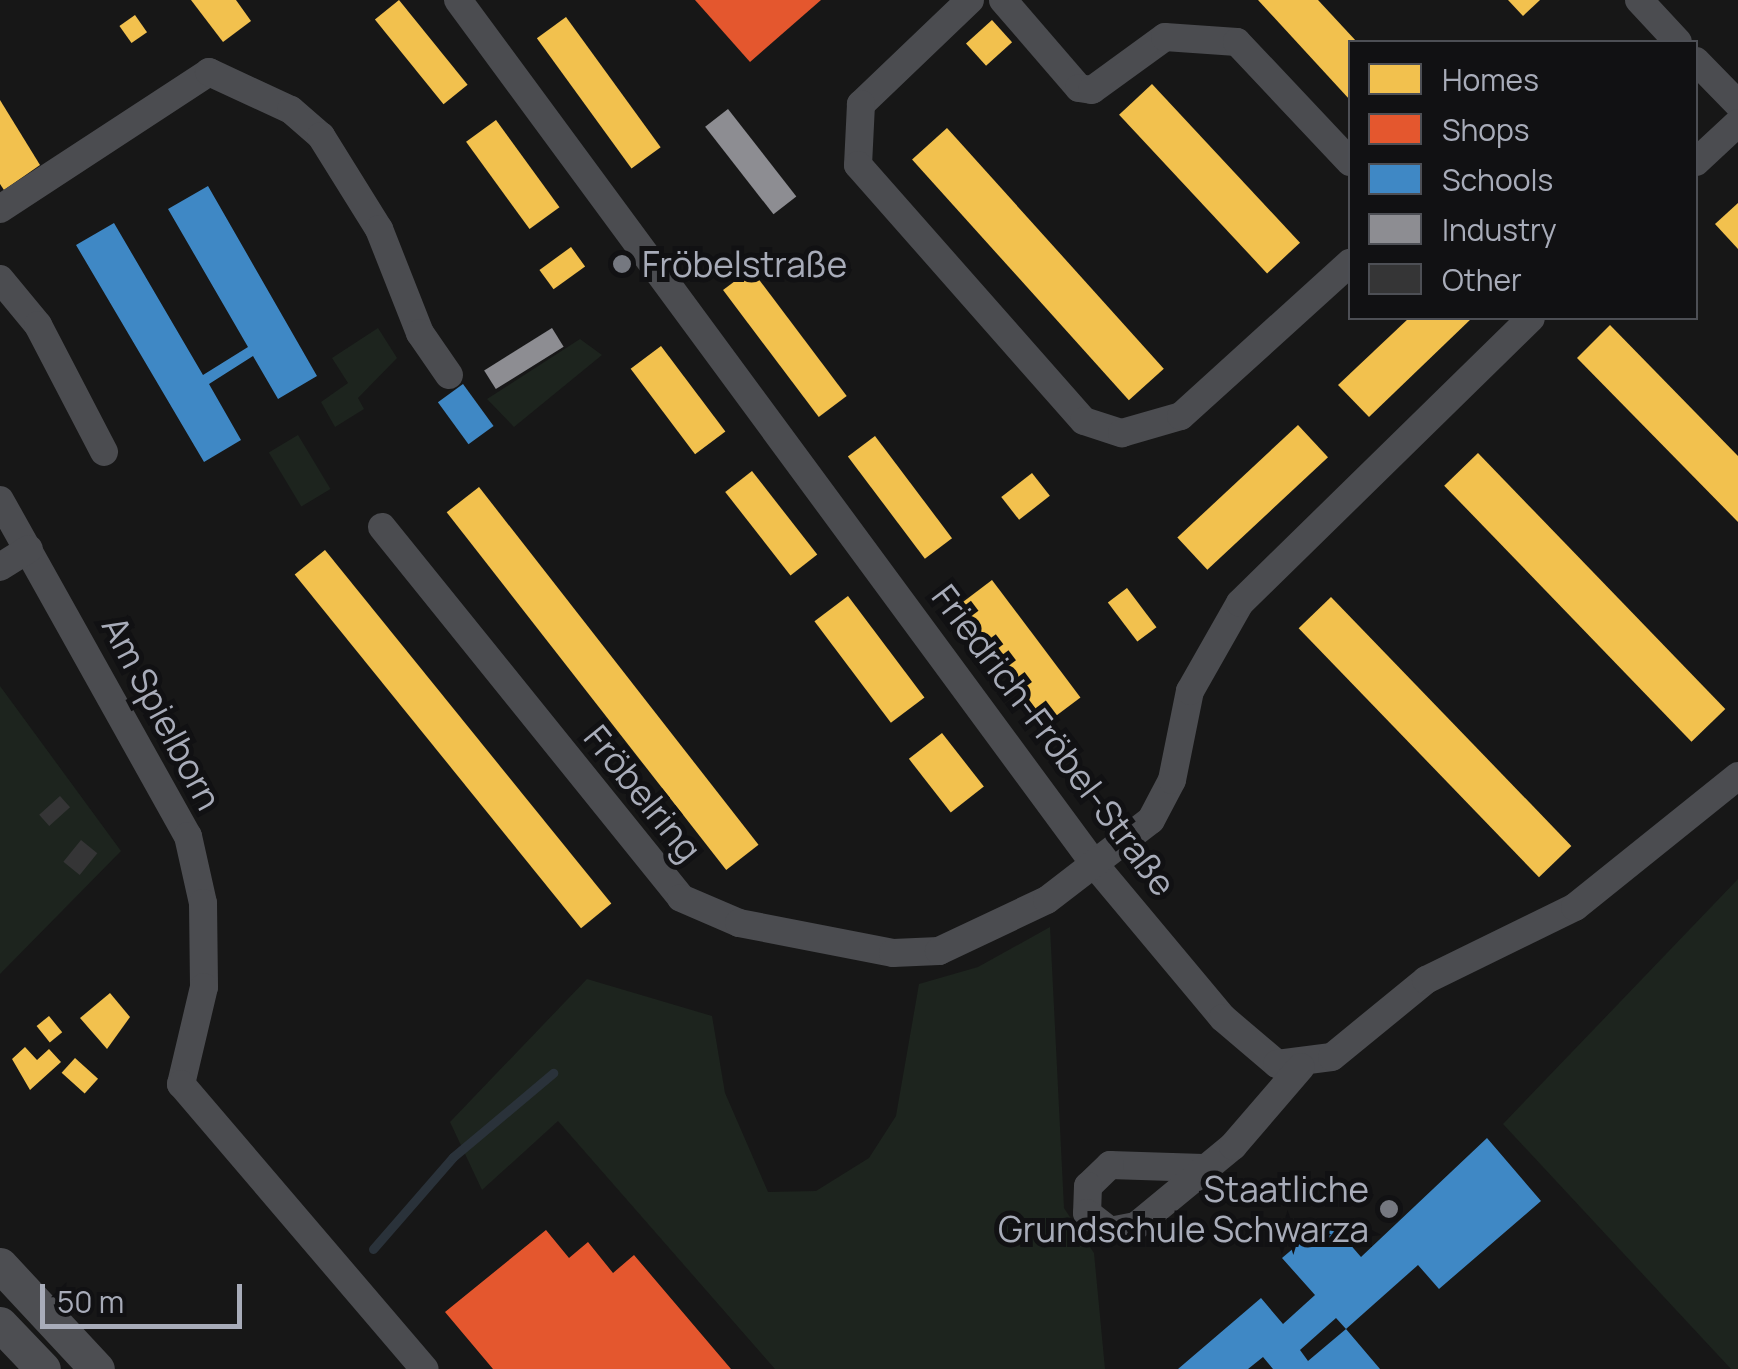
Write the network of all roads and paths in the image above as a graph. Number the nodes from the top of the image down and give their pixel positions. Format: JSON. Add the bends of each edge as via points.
{"nodes":[{"id":1,"x":458,"y":0,"type":"edge"},
{"id":2,"x":970,"y":0,"type":"edge"},
{"id":3,"x":1003,"y":0,"type":"edge"},
{"id":4,"x":1639,"y":0,"type":"edge"},
{"id":5,"x":1676,"y":40,"type":"edge"},
{"id":6,"x":1698,"y":63,"type":"edge"},
{"id":7,"x":1738,"y":104,"type":"edge"},
{"id":8,"x":1738,"y":124,"type":"edge"},
{"id":9,"x":1348,"y":160,"type":"edge"},
{"id":10,"x":1698,"y":160,"type":"edge"},
{"id":11,"x":0,"y":209,"type":"edge"},
{"id":12,"x":1348,"y":265,"type":"edge"},
{"id":13,"x":0,"y":279,"type":"edge"},
{"id":14,"x":1530,"y":320,"type":"edge"},
{"id":15,"x":448,"y":375,"type":"dead end"},
{"id":16,"x":104,"y":452,"type":"dead end"},
{"id":17,"x":0,"y":500,"type":"edge"},
{"id":18,"x":382,"y":527,"type":"dead end"},
{"id":19,"x":0,"y":540,"type":"edge"},
{"id":20,"x":29,"y":549,"type":"junction"},
{"id":21,"x":0,"y":567,"type":"edge"},
{"id":22,"x":1738,"y":776,"type":"edge"},
{"id":23,"x":1095,"y":866,"type":"junction"},
{"id":24,"x":1301,"y":1067,"type":"junction"},
{"id":25,"x":1203,"y":1168,"type":"dead end"},
{"id":26,"x":0,"y":1265,"type":"edge"},
{"id":27,"x":0,"y":1324,"type":"edge"},
{"id":28,"x":43,"y":1369,"type":"edge"},
{"id":29,"x":97,"y":1369,"type":"edge"},
{"id":30,"x":424,"y":1369,"type":"edge"}],
"edges":[{"from":1,"to":23,"type":"street","name":"Friedrich-Fröbel-Straße"},
{"from":2,"to":12,"type":"street","via":[[862,104],[858,164],[1084,421],[1122,433],[1181,416]]},
{"from":3,"to":9,"type":"street","via":[[1078,88],[1103,85],[1165,37],[1237,42]]},
{"from":4,"to":5,"type":"street"},
{"from":6,"to":7,"type":"street"},
{"from":8,"to":10,"type":"street"},
{"from":11,"to":15,"type":"street","via":[[209,72],[291,110],[321,136],[379,228],[420,333]]},
{"from":13,"to":16,"type":"street","via":[[38,325]]},
{"from":14,"to":23,"type":"street","name":"Fröbelring","via":[[1240,603],[1190,691],[1164,802]]},
{"from":17,"to":20,"type":"street"},
{"from":18,"to":23,"type":"street","name":"Fröbelring","via":[[650,867],[709,915],[893,953],[939,951],[979,939]]},
{"from":19,"to":20,"type":"street"},
{"from":20,"to":21,"type":"street"},
{"from":20,"to":30,"type":"street","name":"Am Spielborn","via":[[188,836],[204,902],[204,987],[181,1084]]},
{"from":22,"to":24,"type":"street","via":[[1598,892],[1454,963],[1332,1057]]},
{"from":23,"to":24,"type":"street","name":"Friedrich-Fröbel-Straße","via":[[1256,1051]]},
{"from":24,"to":25,"type":"street"},
{"from":26,"to":29,"type":"main road"},
{"from":27,"to":28,"type":"main road"}]}
